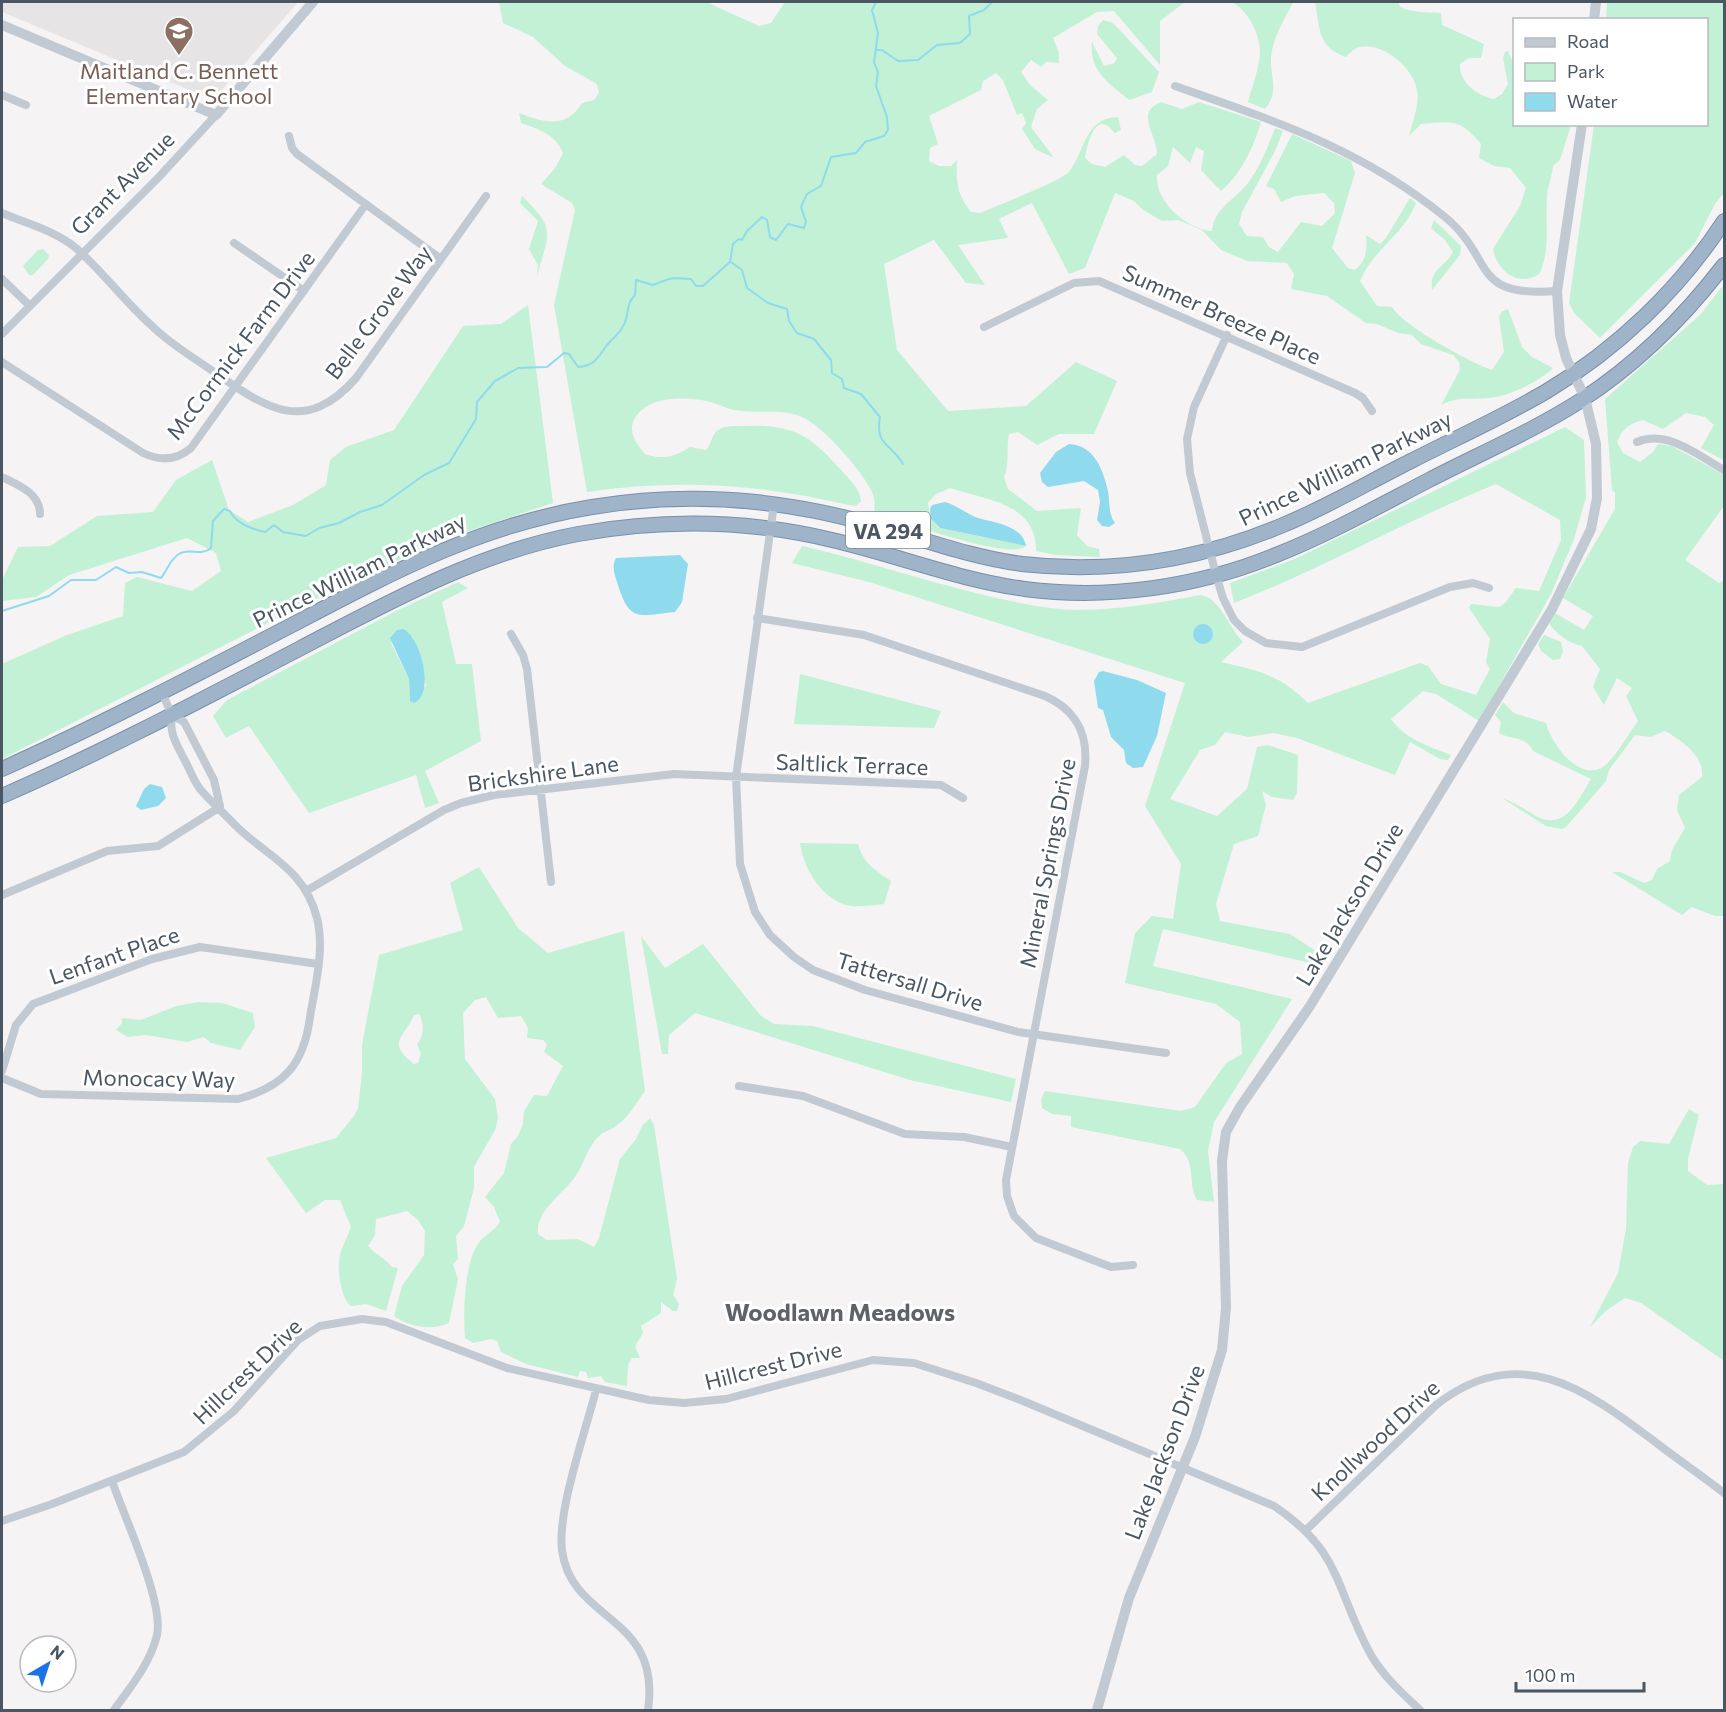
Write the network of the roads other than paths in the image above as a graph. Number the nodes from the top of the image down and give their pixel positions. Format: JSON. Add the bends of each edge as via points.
{"nodes":[{"id":1,"x":313,"y":2,"type":"edge"},
{"id":2,"x":1596,"y":2,"type":"edge"},
{"id":3,"x":1594,"y":18,"type":"edge"},
{"id":4,"x":2,"y":25,"type":"edge"},
{"id":5,"x":1175,"y":86,"type":"dead end"},
{"id":6,"x":2,"y":95,"type":"edge"},
{"id":7,"x":26,"y":105,"type":"dead end"},
{"id":8,"x":216,"y":115,"type":"junction"},
{"id":9,"x":1582,"y":126,"type":"edge"},
{"id":10,"x":289,"y":136,"type":"dead end"},
{"id":11,"x":486,"y":196,"type":"dead end"},
{"id":12,"x":366,"y":204,"type":"junction"},
{"id":13,"x":2,"y":213,"type":"edge"},
{"id":14,"x":1725,"y":221,"type":"edge"},
{"id":15,"x":234,"y":243,"type":"dead end"},
{"id":16,"x":81,"y":253,"type":"junction"},
{"id":17,"x":441,"y":259,"type":"junction"},
{"id":18,"x":1725,"y":265,"type":"edge"},
{"id":19,"x":2,"y":279,"type":"edge"},
{"id":20,"x":304,"y":291,"type":"junction"},
{"id":21,"x":1557,"y":291,"type":"junction"},
{"id":22,"x":28,"y":304,"type":"junction"},
{"id":23,"x":984,"y":327,"type":"dead end"},
{"id":24,"x":2,"y":334,"type":"edge"},
{"id":25,"x":1227,"y":335,"type":"junction"},
{"id":26,"x":2,"y":362,"type":"edge"},
{"id":27,"x":1573,"y":374,"type":"junction"},
{"id":28,"x":235,"y":387,"type":"junction"},
{"id":29,"x":1585,"y":398,"type":"junction"},
{"id":30,"x":1372,"y":411,"type":"dead end"},
{"id":31,"x":1637,"y":442,"type":"dead end"},
{"id":32,"x":1725,"y":470,"type":"edge"},
{"id":33,"x":2,"y":477,"type":"edge"},
{"id":34,"x":774,"y":504,"type":"junction"},
{"id":35,"x":40,"y":514,"type":"dead end"},
{"id":36,"x":770,"y":529,"type":"junction"},
{"id":37,"x":1210,"y":550,"type":"junction"},
{"id":38,"x":1216,"y":575,"type":"junction"},
{"id":39,"x":1490,"y":588,"type":"dead end"},
{"id":40,"x":757,"y":618,"type":"junction"},
{"id":41,"x":511,"y":634,"type":"dead end"},
{"id":42,"x":162,"y":693,"type":"junction"},
{"id":43,"x":172,"y":715,"type":"junction"},
{"id":44,"x":2,"y":770,"type":"edge"},
{"id":45,"x":736,"y":777,"type":"junction"},
{"id":46,"x":539,"y":790,"type":"junction"},
{"id":47,"x":2,"y":796,"type":"edge"},
{"id":48,"x":963,"y":798,"type":"dead end"},
{"id":49,"x":220,"y":807,"type":"junction"},
{"id":50,"x":551,"y":882,"type":"dead end"},
{"id":51,"x":306,"y":891,"type":"junction"},
{"id":52,"x":2,"y":895,"type":"edge"},
{"id":53,"x":318,"y":964,"type":"junction"},
{"id":54,"x":1033,"y":1034,"type":"junction"},
{"id":55,"x":1166,"y":1053,"type":"dead end"},
{"id":56,"x":2,"y":1071,"type":"edge"},
{"id":57,"x":2,"y":1078,"type":"edge"},
{"id":58,"x":740,"y":1086,"type":"dead end"},
{"id":59,"x":1012,"y":1147,"type":"junction"},
{"id":60,"x":1132,"y":1265,"type":"dead end"},
{"id":61,"x":596,"y":1390,"type":"junction"},
{"id":62,"x":1183,"y":1467,"type":"junction"},
{"id":63,"x":112,"y":1481,"type":"junction"},
{"id":64,"x":1725,"y":1493,"type":"edge"},
{"id":65,"x":2,"y":1521,"type":"edge"},
{"id":66,"x":1306,"y":1530,"type":"junction"},
{"id":67,"x":114,"y":1710,"type":"edge"},
{"id":68,"x":648,"y":1710,"type":"edge"},
{"id":69,"x":1096,"y":1710,"type":"edge"},
{"id":70,"x":1420,"y":1710,"type":"edge"}],
"edges":[{"from":1,"to":8,"type":"street","name":"Grant Avenue"},
{"from":2,"to":3,"type":"street"},
{"from":4,"to":8,"type":"street"},
{"from":5,"to":21,"type":"street","via":[[1336,146],[1364,161],[1445,217],[1464,238],[1485,272],[1499,284],[1528,293]]},
{"from":6,"to":7,"type":"street"},
{"from":8,"to":16,"type":"street","name":"Grant Avenue"},
{"from":9,"to":21,"type":"street","name":"Lake Jackson Drive"},
{"from":10,"to":12,"type":"street","via":[[297,154]]},
{"from":11,"to":17,"type":"street","name":"Belle Grove Way"},
{"from":12,"to":17,"type":"street"},
{"from":12,"to":20,"type":"street","name":"McCormick Farm Drive"},
{"from":13,"to":16,"type":"street","name":"Belle Grove Way","via":[[58,237]]},
{"from":14,"to":27,"type":"highway","name":"Prince William Parkway","number":"VA 294","via":[[1661,300],[1619,340]]},
{"from":15,"to":20,"type":"street"},
{"from":16,"to":22,"type":"street","name":"Grant Avenue"},
{"from":16,"to":28,"type":"street","name":"Belle Grove Way","via":[[154,328]]},
{"from":17,"to":28,"type":"street","name":"Belle Grove Way","via":[[356,378],[334,399],[311,410],[279,410],[255,401]]},
{"from":18,"to":29,"type":"highway","name":"Prince William Parkway","number":"VA 294","via":[[1644,352]]},
{"from":19,"to":22,"type":"street"},
{"from":20,"to":28,"type":"street","name":"McCormick Farm Drive"},
{"from":21,"to":27,"type":"street","name":"Lake Jackson Drive","via":[[1560,335]]},
{"from":22,"to":24,"type":"street","name":"Grant Avenue"},
{"from":23,"to":25,"type":"street","name":"Summer Breeze Place","via":[[1088,280],[1109,283]]},
{"from":25,"to":30,"type":"street","name":"Summer Breeze Place","via":[[1356,393]]},
{"from":25,"to":37,"type":"street","via":[[1194,407],[1187,439],[1190,473]]},
{"from":26,"to":28,"type":"street","name":"McCormick Farm Drive","via":[[158,459],[178,457],[191,448]]},
{"from":27,"to":29,"type":"street","name":"Lake Jackson Drive"},
{"from":27,"to":37,"type":"highway","name":"Prince William Parkway","number":"VA 294","via":[[1526,403],[1287,524]]},
{"from":29,"to":38,"type":"highway","name":"Prince William Parkway","number":"VA 294","via":[[1331,530],[1277,555]]},
{"from":29,"to":62,"type":"street","name":"Lake Jackson Drive","via":[[1596,444],[1597,498],[1591,529],[1571,574],[1310,1006],[1227,1132],[1222,1161],[1225,1329],[1217,1373]]},
{"from":31,"to":32,"type":"street","via":[[1667,439]]},
{"from":33,"to":35,"type":"street","via":[[34,496]]},
{"from":34,"to":36,"type":"street","name":"Tattersall Drive"},
{"from":34,"to":37,"type":"highway","name":"Prince William Parkway","number":"VA 294","via":[[830,514],[964,553],[1023,564],[1110,567]]},
{"from":34,"to":42,"type":"highway","name":"Prince William Parkway","number":"VA 294","via":[[706,498],[642,500],[562,512],[491,531],[376,581]]},
{"from":36,"to":38,"type":"highway","name":"Prince William Parkway","number":"VA 294","via":[[853,545],[972,581],[1029,589],[1123,591]]},
{"from":36,"to":40,"type":"street","name":"Tattersall Drive"},
{"from":36,"to":43,"type":"highway","name":"Prince William Parkway","number":"VA 294","via":[[686,524],[616,528],[507,552],[426,584]]},
{"from":37,"to":38,"type":"street"},
{"from":38,"to":39,"type":"street","via":[[1228,609],[1245,631],[1266,643],[1290,648],[1314,644],[1450,587],[1473,583]]},
{"from":40,"to":45,"type":"street","name":"Tattersall Drive"},
{"from":40,"to":54,"type":"street","name":"Mineral Springs Drive","via":[[864,635],[1045,696],[1061,703],[1078,722],[1087,748],[1085,766]]},
{"from":41,"to":46,"type":"street","via":[[527,669]]},
{"from":42,"to":43,"type":"street","name":"Monocacy Way"},
{"from":42,"to":44,"type":"highway","name":"Prince William Parkway","number":"VA 294"},
{"from":43,"to":47,"type":"highway","name":"Prince William Parkway","number":"VA 294"},
{"from":43,"to":49,"type":"street","name":"Monocacy Way","via":[[184,722],[214,780]]},
{"from":43,"to":49,"type":"street","name":"Monocacy Way","via":[[169,730],[200,788]]},
{"from":45,"to":46,"type":"street","name":"Brickshire Lane","via":[[674,774]]},
{"from":45,"to":48,"type":"street","name":"Saltlick Terrace","via":[[941,785]]},
{"from":45,"to":54,"type":"street","name":"Tattersall Drive","via":[[736,829],[746,891],[770,935],[794,957],[813,970],[866,990]]},
{"from":46,"to":50,"type":"street"},
{"from":46,"to":51,"type":"street","name":"Brickshire Lane","via":[[461,803]]},
{"from":49,"to":51,"type":"street","name":"Monocacy Way","via":[[236,826],[283,863]]},
{"from":49,"to":52,"type":"street","via":[[158,846],[107,851]]},
{"from":51,"to":53,"type":"street","name":"Monocacy Way","via":[[318,926]]},
{"from":53,"to":56,"type":"street","name":"Lenfant Place","via":[[200,947],[152,959],[33,1004],[15,1025]]},
{"from":53,"to":57,"type":"street","name":"Monocacy Way","via":[[303,1049],[281,1080],[256,1094],[224,1100],[41,1094]]},
{"from":54,"to":55,"type":"street","name":"Tattersall Drive"},
{"from":54,"to":59,"type":"street","name":"Mineral Springs Drive"},
{"from":58,"to":59,"type":"street","via":[[803,1096],[905,1134],[964,1137]]},
{"from":59,"to":60,"type":"street","name":"Mineral Springs Drive","via":[[1007,1196],[1023,1228],[1047,1243],[1111,1267]]},
{"from":61,"to":62,"type":"street","name":"Hillcrest Drive","via":[[650,1401],[726,1400],[849,1365],[897,1361],[976,1383]]},
{"from":61,"to":63,"type":"street","name":"Hillcrest Drive","via":[[507,1368],[386,1322],[332,1322],[298,1340],[234,1411],[197,1444]]},
{"from":61,"to":68,"type":"street","via":[[568,1498],[562,1550],[578,1589],[627,1631],[641,1652],[647,1670]]},
{"from":62,"to":66,"type":"street","name":"Hillcrest Drive","via":[[1267,1502]]},
{"from":62,"to":69,"type":"street","name":"Lake Jackson Drive","via":[[1129,1598]]},
{"from":63,"to":65,"type":"street","name":"Hillcrest Drive"},
{"from":63,"to":67,"type":"street","via":[[154,1596],[158,1623],[148,1659]]},
{"from":64,"to":66,"type":"street","name":"Knollwood Drive","via":[[1571,1385],[1544,1377],[1504,1375],[1455,1390]]},
{"from":66,"to":70,"type":"street","name":"Hillcrest Drive","via":[[1335,1570],[1371,1655]]}]}
